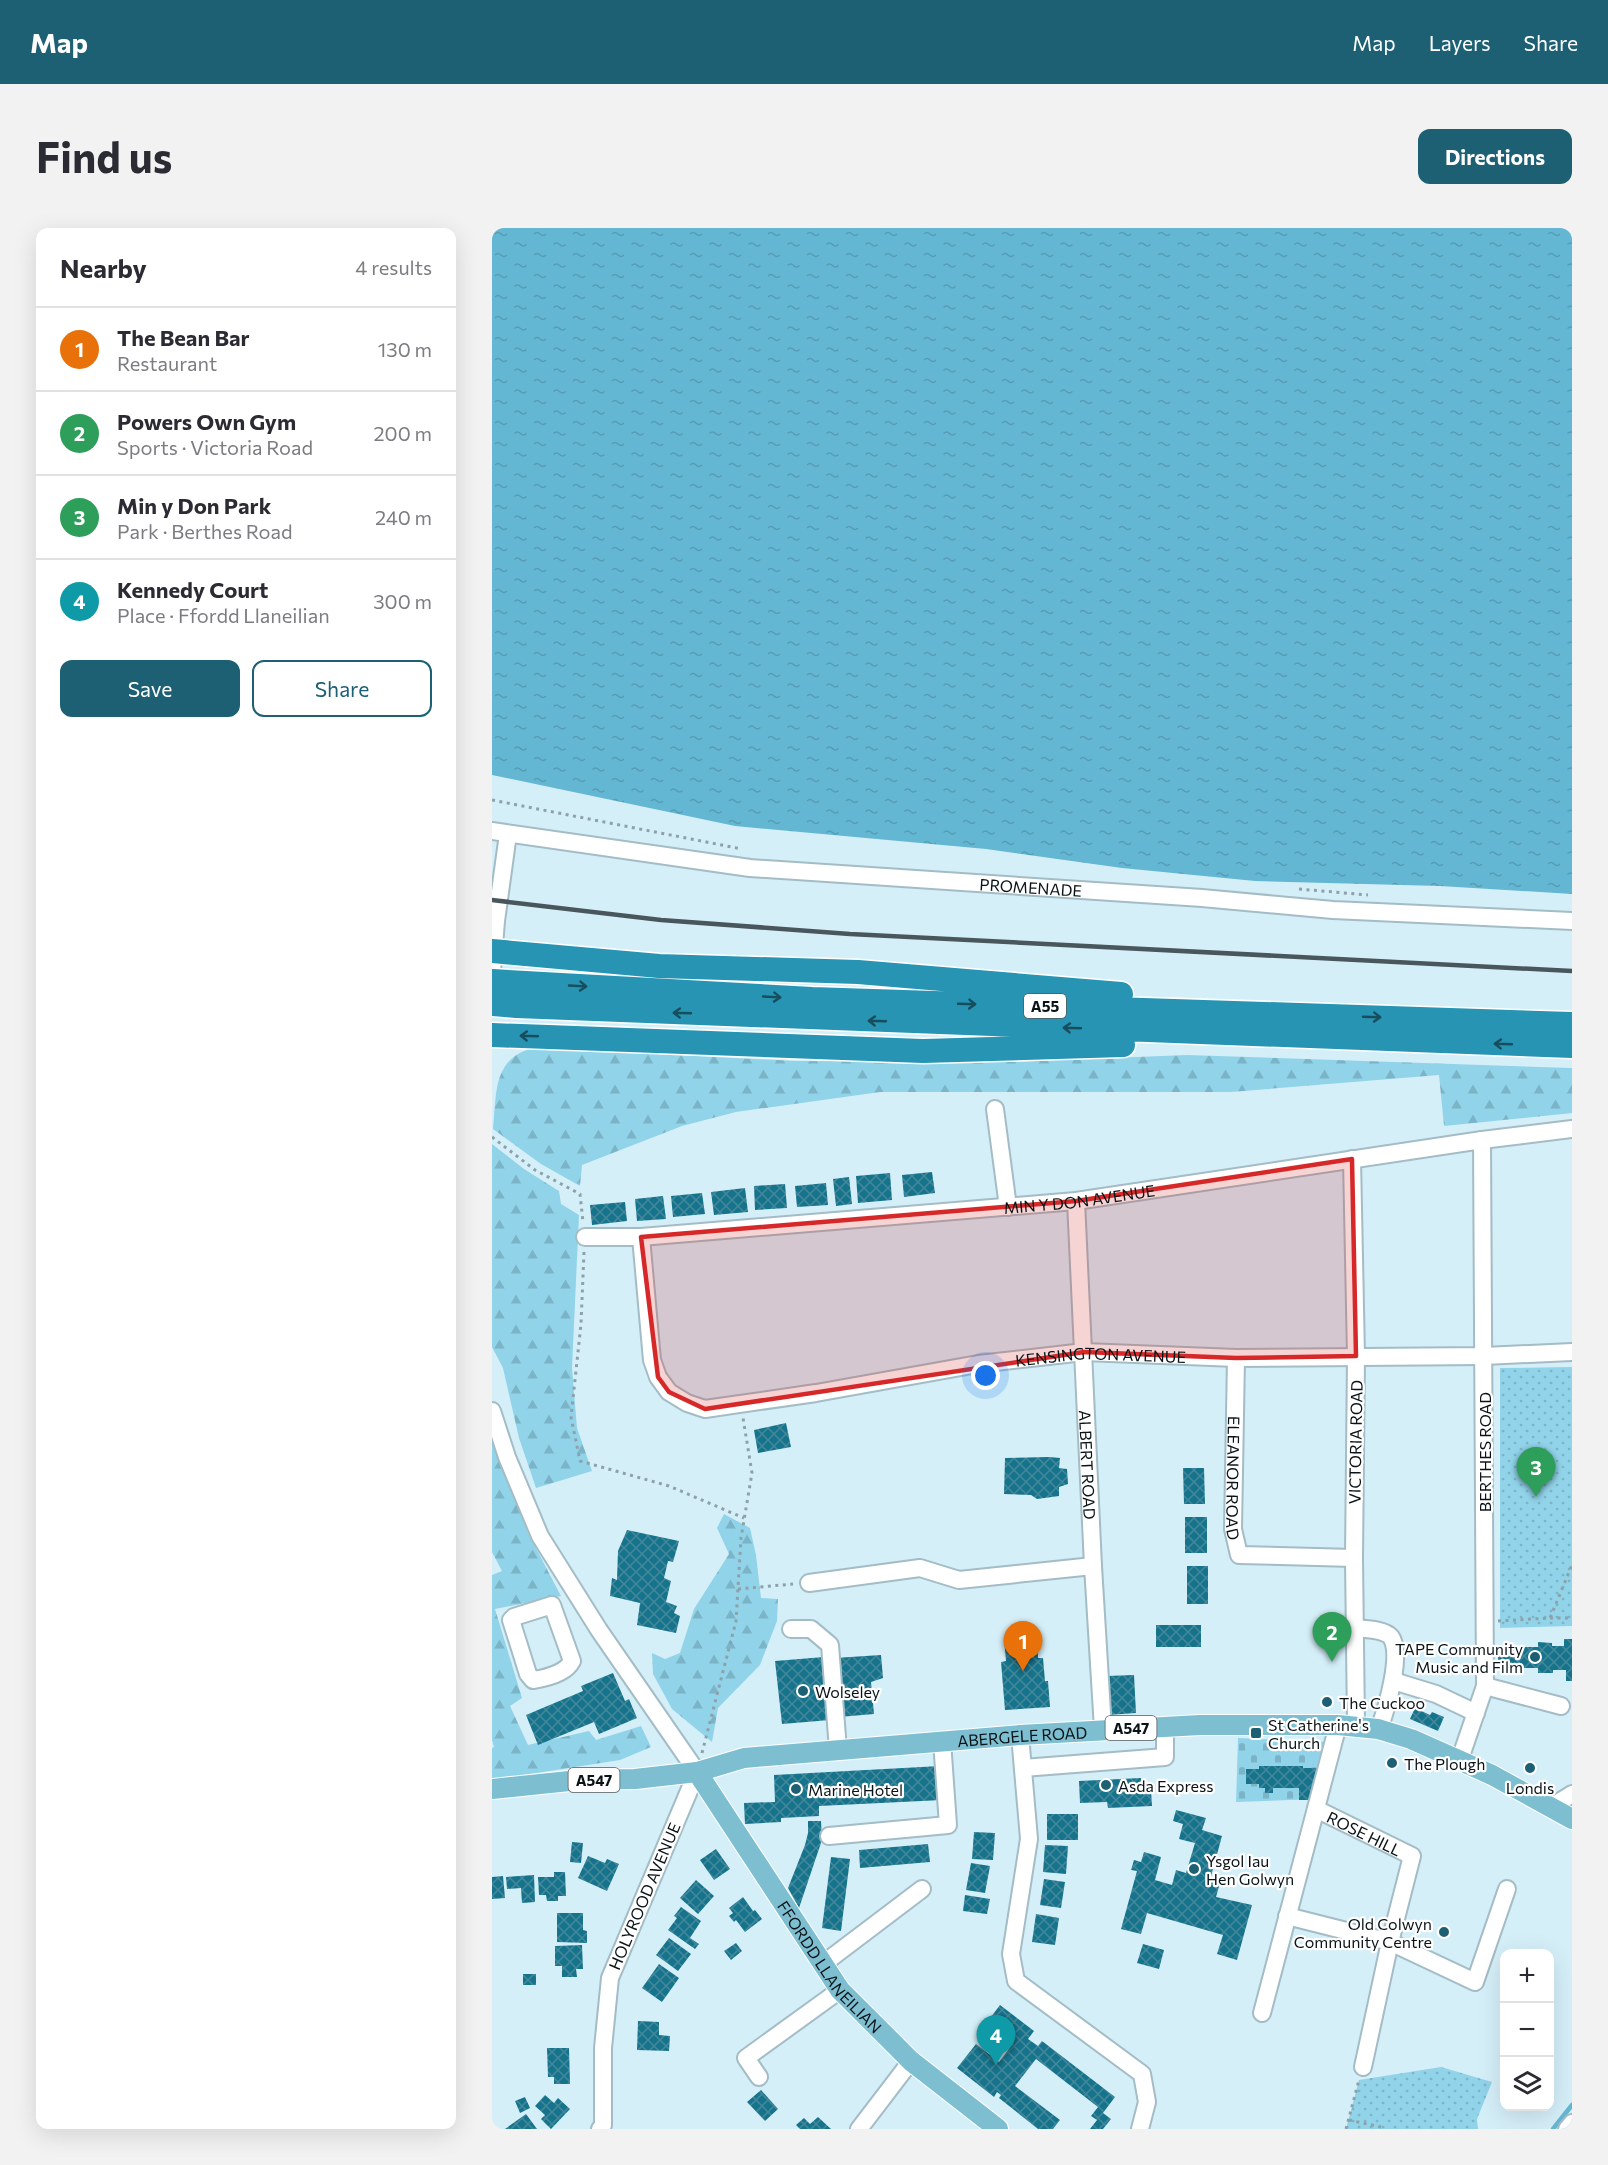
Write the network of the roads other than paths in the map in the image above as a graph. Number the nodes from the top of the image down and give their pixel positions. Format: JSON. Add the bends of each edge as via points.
{"nodes":[{"id":1,"x":500,"y":832,"type":"edge"},
{"id":2,"x":1572,"y":921,"type":"edge"},
{"id":3,"x":492,"y":958,"type":"edge"},
{"id":4,"x":492,"y":981,"type":"edge"},
{"id":5,"x":509,"y":998,"type":"edge"},
{"id":6,"x":1572,"y":1024,"type":"edge"},
{"id":7,"x":1335,"y":1027,"type":"junction"},
{"id":8,"x":492,"y":1035,"type":"edge"},
{"id":9,"x":1572,"y":1047,"type":"edge"},
{"id":10,"x":995,"y":1109,"type":"dead end"},
{"id":11,"x":1572,"y":1129,"type":"edge"},
{"id":12,"x":1482,"y":1140,"type":"junction"},
{"id":13,"x":1352,"y":1159,"type":"junction"},
{"id":14,"x":1076,"y":1201,"type":"junction"},
{"id":15,"x":1008,"y":1207,"type":"junction"},
{"id":16,"x":585,"y":1237,"type":"road end"},
{"id":17,"x":641,"y":1238,"type":"junction"},
{"id":18,"x":1084,"y":1352,"type":"junction"},
{"id":19,"x":1572,"y":1352,"type":"edge"},
{"id":20,"x":1356,"y":1356,"type":"junction"},
{"id":21,"x":1484,"y":1356,"type":"junction"},
{"id":22,"x":1236,"y":1358,"type":"junction"},
{"id":23,"x":492,"y":1411,"type":"edge"},
{"id":24,"x":1354,"y":1558,"type":"junction"},
{"id":25,"x":1093,"y":1566,"type":"junction"},
{"id":26,"x":809,"y":1583,"type":"road end"},
{"id":27,"x":575,"y":1593,"type":"junction"},
{"id":28,"x":552,"y":1605,"type":"junction"},
{"id":29,"x":1355,"y":1628,"type":"junction"},
{"id":30,"x":791,"y":1629,"type":"dead end"},
{"id":31,"x":1393,"y":1679,"type":"junction"},
{"id":32,"x":1485,"y":1686,"type":"junction"},
{"id":33,"x":1561,"y":1706,"type":"dead end"},
{"id":34,"x":1476,"y":1713,"type":"junction"},
{"id":35,"x":1347,"y":1725,"type":"junction"},
{"id":36,"x":1165,"y":1727,"type":"junction"},
{"id":37,"x":1103,"y":1729,"type":"junction"},
{"id":38,"x":1379,"y":1730,"type":"junction"},
{"id":39,"x":1020,"y":1735,"type":"junction"},
{"id":40,"x":942,"y":1741,"type":"junction"},
{"id":41,"x":838,"y":1750,"type":"junction"},
{"id":42,"x":1460,"y":1759,"type":"junction"},
{"id":43,"x":1023,"y":1768,"type":"junction"},
{"id":44,"x":696,"y":1772,"type":"junction"},
{"id":45,"x":492,"y":1790,"type":"edge"},
{"id":46,"x":1572,"y":1794,"type":"edge"},
{"id":47,"x":1551,"y":1808,"type":"junction"},
{"id":48,"x":1316,"y":1809,"type":"junction"},
{"id":49,"x":1572,"y":1819,"type":"edge"},
{"id":50,"x":829,"y":1836,"type":"dead end"},
{"id":51,"x":922,"y":1889,"type":"dead end"},
{"id":52,"x":1507,"y":1889,"type":"dead end"},
{"id":53,"x":1287,"y":1916,"type":"junction"},
{"id":54,"x":1390,"y":1942,"type":"junction"},
{"id":55,"x":823,"y":1964,"type":"junction"},
{"id":56,"x":840,"y":1990,"type":"junction"},
{"id":57,"x":1262,"y":2013,"type":"dead end"},
{"id":58,"x":911,"y":2061,"type":"junction"},
{"id":59,"x":1363,"y":2067,"type":"road end"},
{"id":60,"x":759,"y":2077,"type":"dead end"},
{"id":61,"x":1572,"y":2123,"type":"edge"},
{"id":62,"x":604,"y":2128,"type":"edge"},
{"id":63,"x":859,"y":2129,"type":"edge"},
{"id":64,"x":998,"y":2129,"type":"edge"},
{"id":65,"x":1140,"y":2129,"type":"edge"},
{"id":66,"x":1567,"y":2129,"type":"edge"}],
"edges":[{"from":1,"to":2,"type":"street","name":"PROMENADE","via":[[750,868],[1333,910]]},
{"from":1,"to":3,"type":"street"},
{"from":3,"to":7,"type":"highway","via":[[973,980]]},
{"from":4,"to":5,"type":"highway","number":"A55"},
{"from":5,"to":7,"type":"highway","number":"A55","via":[[812,999]]},
{"from":7,"to":6,"type":"highway","number":"A55","one_way":true},
{"from":7,"to":8,"type":"highway","one_way":true,"via":[[923,1052]]},
{"from":9,"to":7,"type":"highway","number":"A55","one_way":true},
{"from":10,"to":15,"type":"street"},
{"from":11,"to":12,"type":"street","name":"MIN Y DON AVENUE"},
{"from":12,"to":13,"type":"street","name":"MIN Y DON AVENUE"},
{"from":12,"to":21,"type":"street","name":"BERTHES ROAD"},
{"from":13,"to":14,"type":"street","name":"MIN Y DON AVENUE"},
{"from":13,"to":20,"type":"street","name":"VICTORIA ROAD"},
{"from":14,"to":15,"type":"street","name":"MIN Y DON AVENUE"},
{"from":14,"to":18,"type":"street","name":"ALBERT ROAD"},
{"from":15,"to":17,"type":"street","name":"MIN Y DON AVENUE"},
{"from":16,"to":17,"type":"street","name":"MIN Y DON AVENUE"},
{"from":17,"to":18,"type":"street","name":"KENSINGTON AVENUE","via":[[652,1360],[658,1377],[669,1392],[705,1408],[978,1364]]},
{"from":18,"to":22,"type":"street","name":"KENSINGTON AVENUE"},
{"from":18,"to":25,"type":"street","name":"ALBERT ROAD"},
{"from":19,"to":21,"type":"street","name":"KENSINGTON AVENUE"},
{"from":20,"to":21,"type":"street","name":"KENSINGTON AVENUE"},
{"from":20,"to":22,"type":"street","name":"KENSINGTON AVENUE"},
{"from":20,"to":24,"type":"street","name":"VICTORIA ROAD"},
{"from":21,"to":32,"type":"street","name":"BERTHES ROAD"},
{"from":22,"to":24,"type":"street","name":"ELEANOR ROAD","via":[[1233,1529],[1239,1555]]},
{"from":23,"to":27,"type":"street","via":[[540,1536]]},
{"from":24,"to":29,"type":"street","name":"VICTORIA ROAD"},
{"from":25,"to":26,"type":"street","via":[[959,1580],[920,1568]]},
{"from":25,"to":37,"type":"street","name":"ALBERT ROAD"},
{"from":27,"to":28,"type":"street"},
{"from":27,"to":44,"type":"street"},
{"from":28,"to":28,"type":"street","via":[[572,1661],[569,1667],[533,1680],[511,1620]]},
{"from":29,"to":31,"type":"street","via":[[1383,1632],[1390,1637],[1395,1650]]},
{"from":29,"to":35,"type":"street","name":"VICTORIA ROAD"},
{"from":30,"to":41,"type":"street","via":[[811,1629],[830,1645]]},
{"from":31,"to":34,"type":"street"},
{"from":31,"to":38,"type":"street"},
{"from":32,"to":33,"type":"street"},
{"from":32,"to":34,"type":"street","name":"BERTHES ROAD"},
{"from":34,"to":42,"type":"street","name":"BERTHES ROAD"},
{"from":35,"to":36,"type":"main road","name":"ABERGELE ROAD","number":"A547"},
{"from":35,"to":38,"type":"main road","name":"ABERGELE ROAD","number":"A547"},
{"from":35,"to":48,"type":"street","name":"VICTORIA ROAD"},
{"from":36,"to":37,"type":"main road","name":"ABERGELE ROAD","number":"A547"},
{"from":36,"to":43,"type":"street","via":[[1165,1757]]},
{"from":37,"to":39,"type":"main road","name":"ABERGELE ROAD","number":"A547"},
{"from":38,"to":42,"type":"main road","name":"ABERGELE ROAD","number":"A547"},
{"from":39,"to":40,"type":"main road","name":"ABERGELE ROAD","number":"A547"},
{"from":39,"to":43,"type":"street"},
{"from":40,"to":41,"type":"main road","name":"ABERGELE ROAD","number":"A547"},
{"from":40,"to":50,"type":"street","via":[[948,1825]]},
{"from":41,"to":44,"type":"main road","name":"ABERGELE ROAD","number":"A547","via":[[744,1758]]},
{"from":42,"to":47,"type":"main road","name":"ABERGELE ROAD","number":"A547"},
{"from":43,"to":65,"type":"street","via":[[1029,1839],[1011,1954],[1016,1981],[1142,2074],[1148,2102]]},
{"from":44,"to":45,"type":"main road","name":"ABERGELE ROAD","number":"A547"},
{"from":44,"to":55,"type":"main road","name":"FFORDD LLANEILIAN"},
{"from":44,"to":62,"type":"street","name":"HOLYROOD AVENUE","via":[[610,1978],[603,2048]]},
{"from":46,"to":47,"type":"street"},
{"from":47,"to":49,"type":"main road","name":"ABERGELE ROAD","number":"A547"},
{"from":48,"to":53,"type":"street","name":"VICTORIA ROAD"},
{"from":48,"to":54,"type":"street","name":"ROSE HILL","via":[[1412,1856]]},
{"from":51,"to":55,"type":"street"},
{"from":52,"to":54,"type":"street","via":[[1475,1982]]},
{"from":53,"to":54,"type":"street"},
{"from":53,"to":57,"type":"street","name":"VICTORIA ROAD"},
{"from":54,"to":59,"type":"street","name":"ROSE HILL"},
{"from":55,"to":56,"type":"main road","name":"FFORDD LLANEILIAN"},
{"from":56,"to":58,"type":"main road","name":"FFORDD LLANEILIAN"},
{"from":56,"to":60,"type":"street","via":[[746,2058]]},
{"from":58,"to":63,"type":"street"},
{"from":58,"to":64,"type":"main road","name":"FFORDD LLANEILIAN"},
{"from":61,"to":66,"type":"street"}]}
